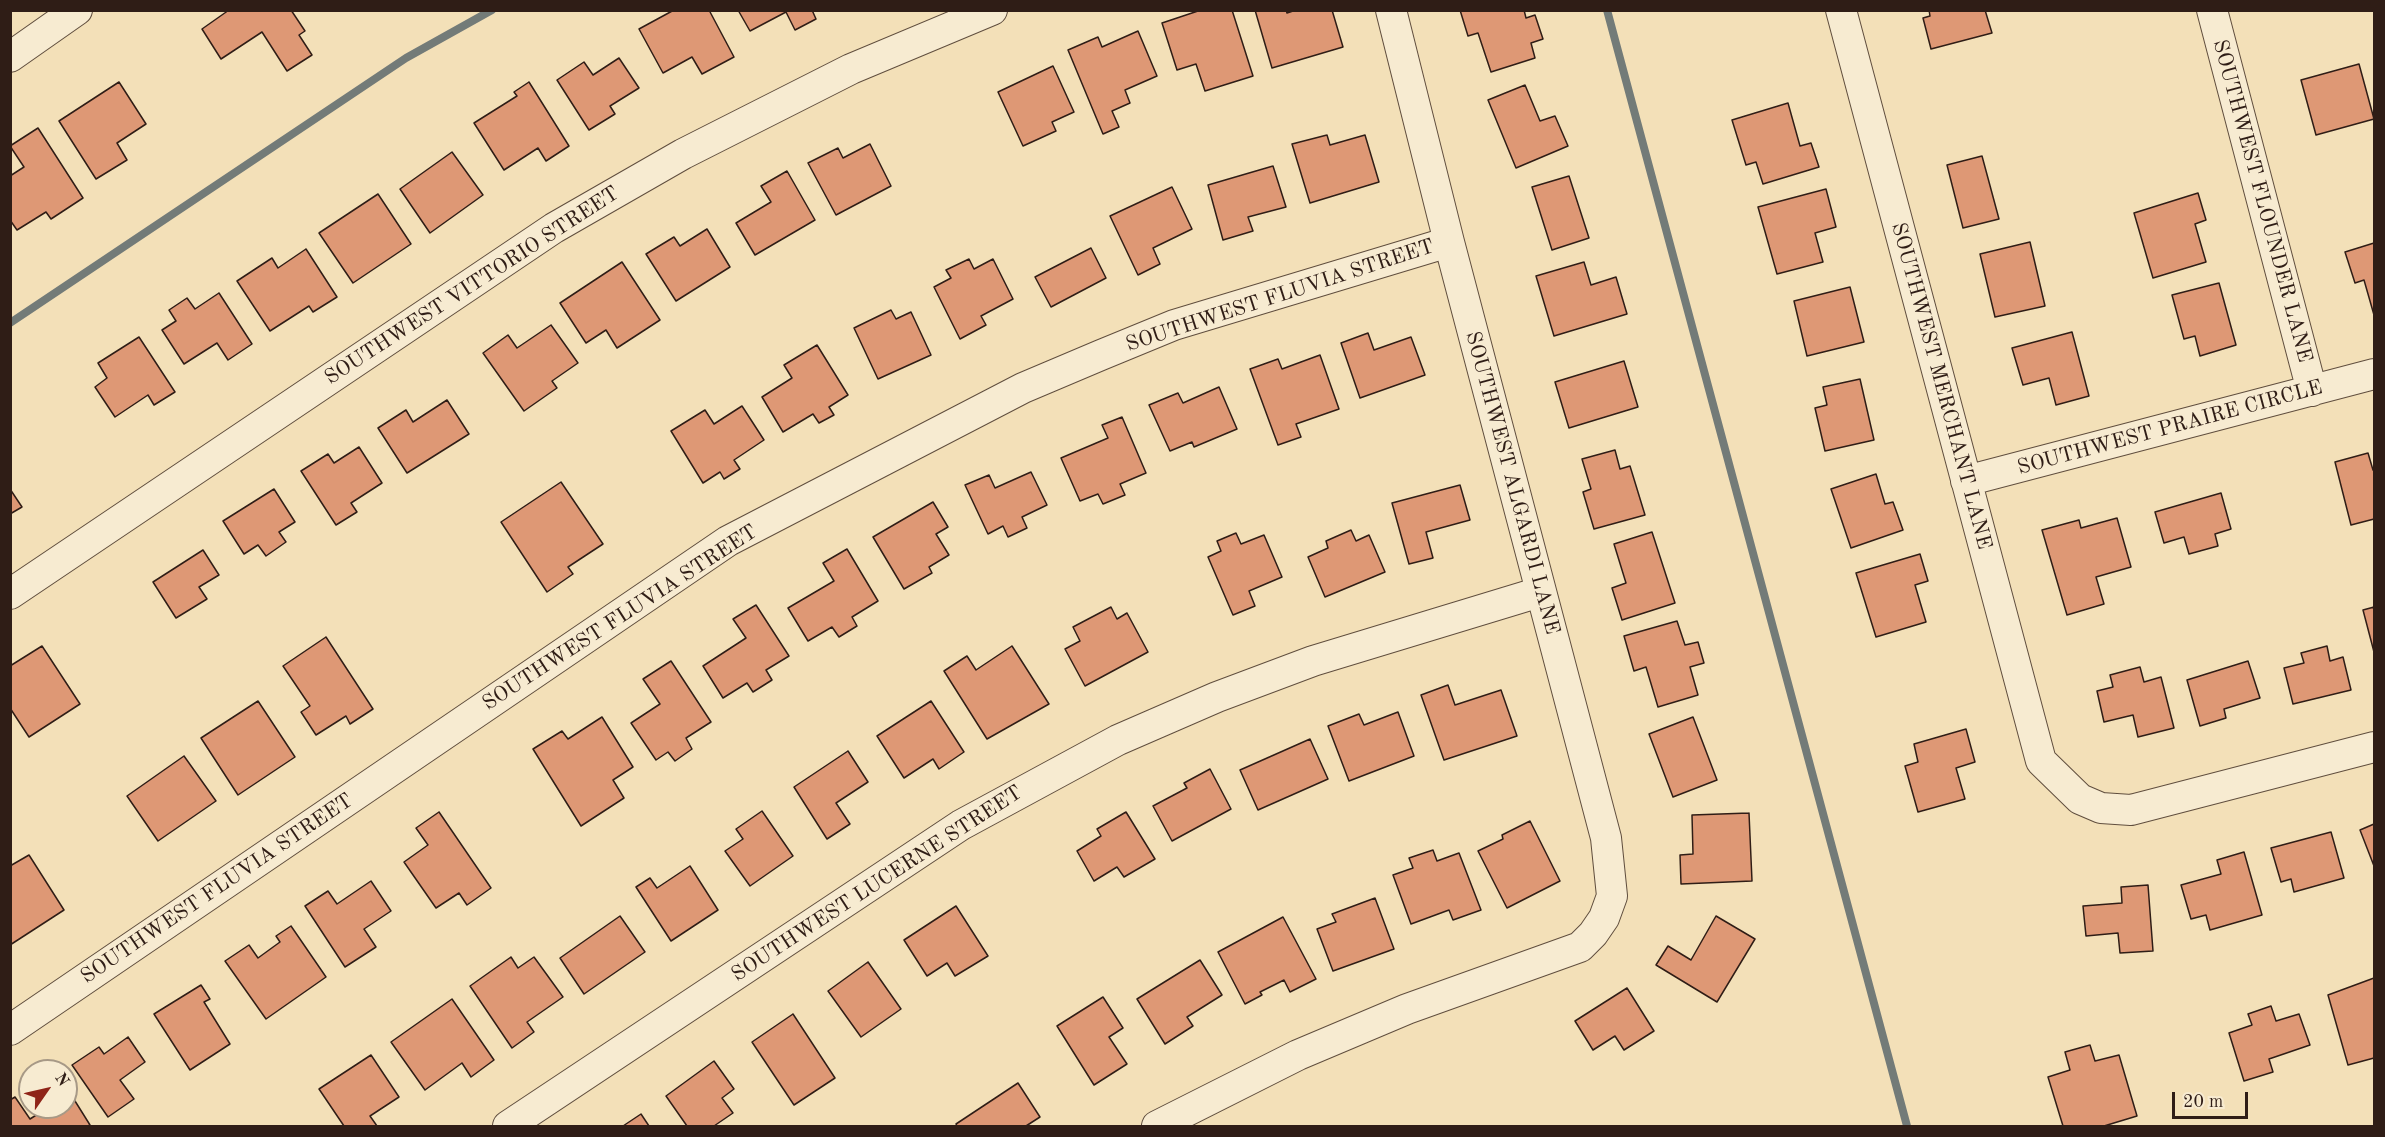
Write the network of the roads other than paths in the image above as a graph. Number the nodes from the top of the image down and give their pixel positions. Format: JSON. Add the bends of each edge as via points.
{"nodes":[{"id":1,"x":77,"y":10,"type":"edge"},
{"id":2,"x":992,"y":10,"type":"edge"},
{"id":3,"x":1391,"y":10,"type":"edge"},
{"id":4,"x":1841,"y":10,"type":"edge"},
{"id":5,"x":2212,"y":10,"type":"edge"},
{"id":6,"x":10,"y":57,"type":"edge"},
{"id":7,"x":1449,"y":242,"type":"junction"},
{"id":8,"x":2374,"y":374,"type":"edge"},
{"id":9,"x":2312,"y":391,"type":"junction"},
{"id":10,"x":1966,"y":481,"type":"junction"},
{"id":11,"x":1540,"y":592,"type":"junction"},
{"id":12,"x":10,"y":594,"type":"edge"},
{"id":13,"x":2374,"y":747,"type":"edge"},
{"id":14,"x":10,"y":1030,"type":"edge"},
{"id":15,"x":508,"y":1126,"type":"edge"},
{"id":16,"x":1157,"y":1126,"type":"edge"}],
"edges":[{"from":1,"to":6,"type":"street"},
{"from":2,"to":12,"type":"street","name":"SOUTHWEST VITTORIO STREET","via":[[851,69],[682,154],[554,228]]},
{"from":3,"to":7,"type":"street","name":"SOUTHWEST ALGARDI LANE"},
{"from":4,"to":10,"type":"street","name":"SOUTHWEST MERCHANT LANE"},
{"from":5,"to":9,"type":"street","name":"SOUTHWEST FLOUNDER LANE"},
{"from":7,"to":11,"type":"street","name":"SOUTHWEST ALGARDI LANE"},
{"from":7,"to":14,"type":"street","name":"SOUTHWEST FLUVIA STREET","via":[[1174,325],[1101,354],[1023,388],[728,542]]},
{"from":8,"to":9,"type":"street","name":"SOUTHWEST PRAIRE CIRCLE"},
{"from":9,"to":10,"type":"street","name":"SOUTHWEST PRAIRE CIRCLE"},
{"from":10,"to":13,"type":"street","name":"SOUTHWEST MERCHANT LANE","via":[[2041,761],[2080,799],[2102,808],[2131,810]]},
{"from":11,"to":15,"type":"street","name":"SOUTHWEST LUCERNE STREET","via":[[1313,661],[1170,716],[1108,745],[961,825]]},
{"from":11,"to":16,"type":"street","name":"SOUTHWEST ALGARDI LANE","via":[[1606,838],[1612,896],[1593,934],[1580,947],[1407,1009],[1298,1055]]}]}
